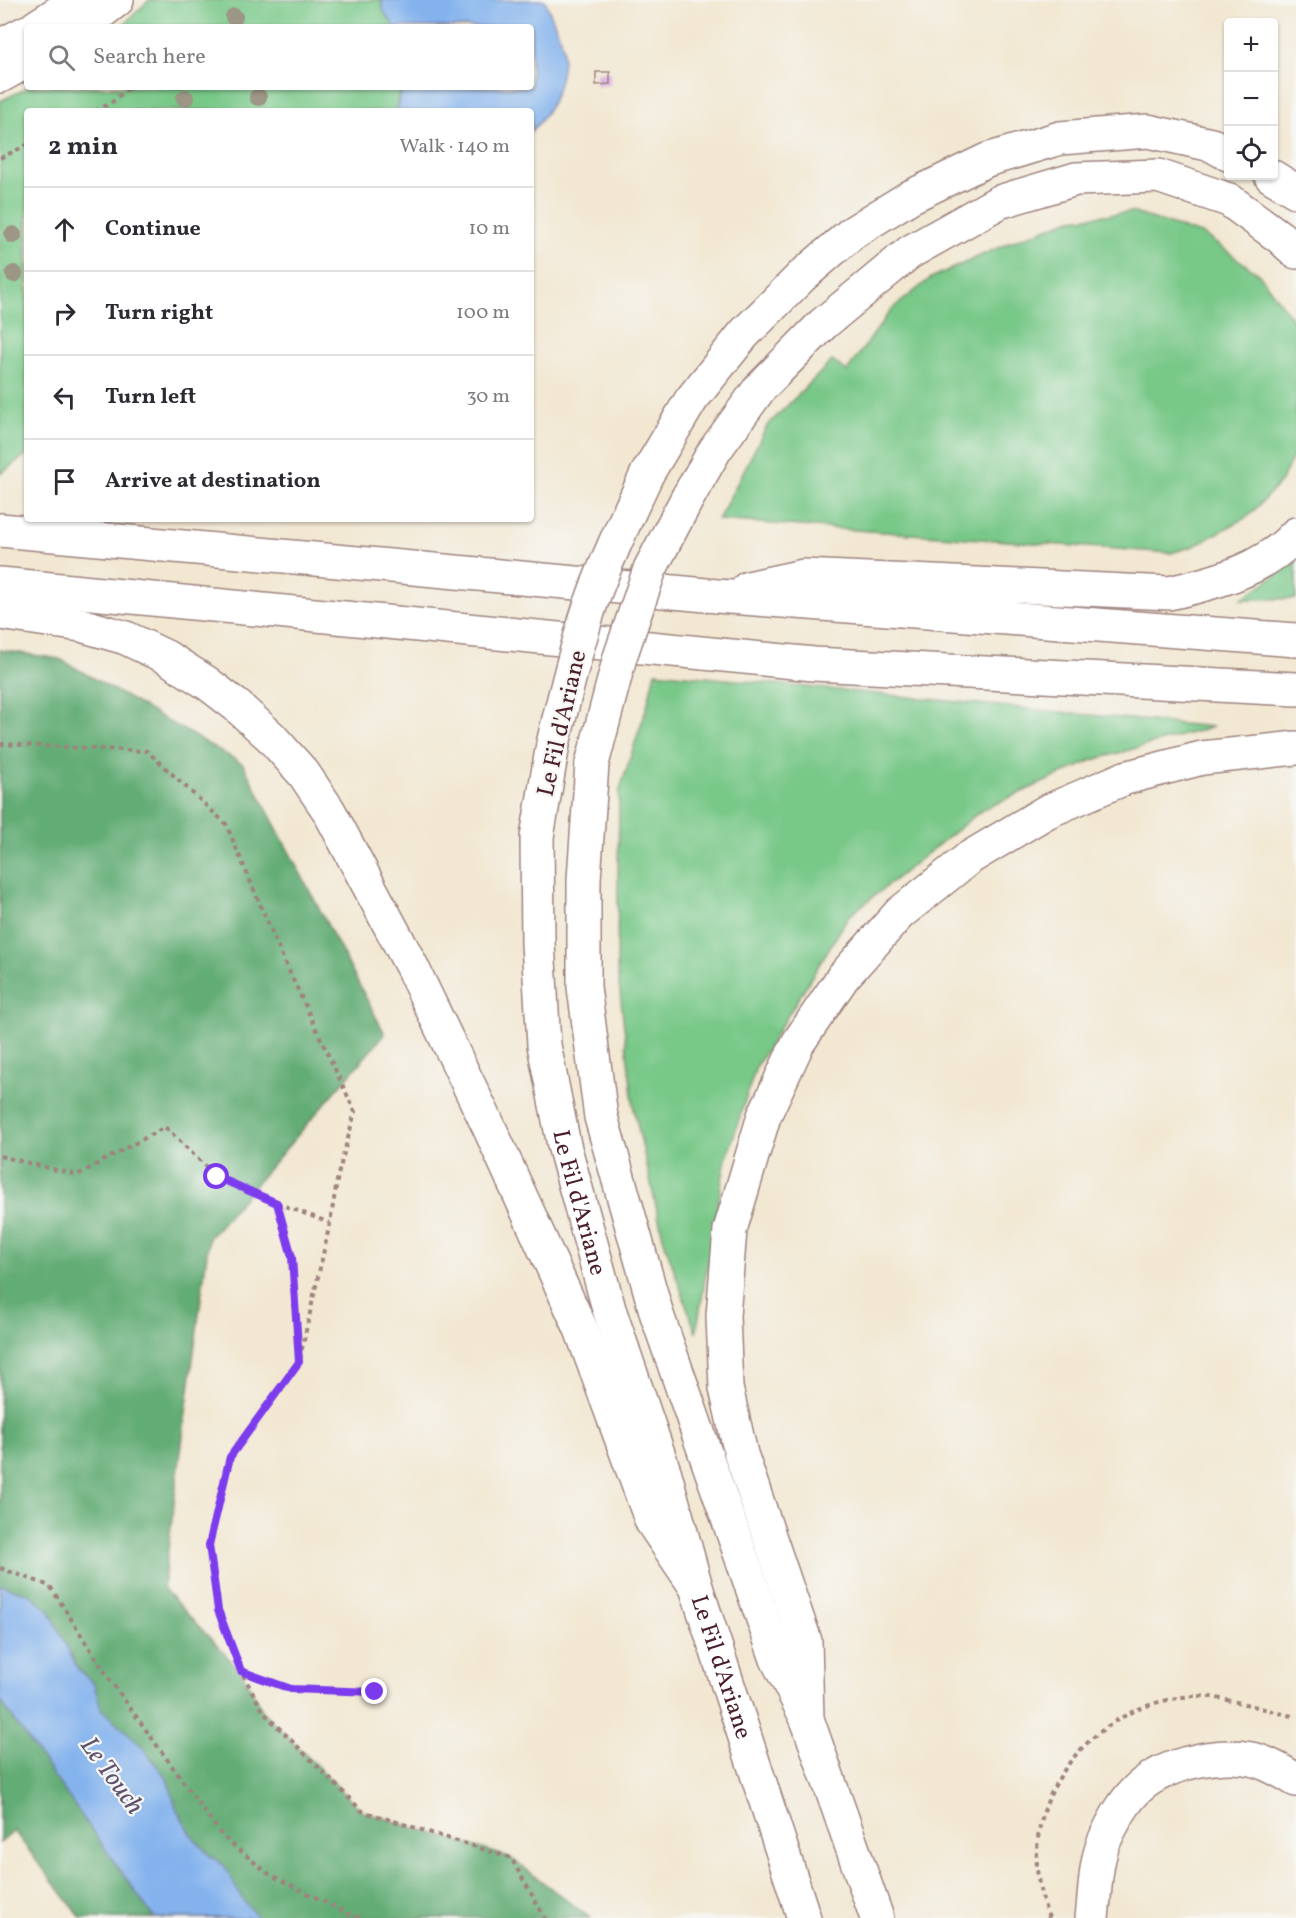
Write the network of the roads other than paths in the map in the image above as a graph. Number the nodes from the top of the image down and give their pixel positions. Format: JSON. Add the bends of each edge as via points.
{"nodes":[{"id":1,"x":78,"y":0,"type":"edge"},
{"id":2,"x":117,"y":0,"type":"edge"},
{"id":3,"x":41,"y":24,"type":"edge"},
{"id":4,"x":86,"y":24,"type":"edge"},
{"id":5,"x":24,"y":34,"type":"edge"},
{"id":6,"x":0,"y":46,"type":"edge"},
{"id":7,"x":24,"y":63,"type":"edge"},
{"id":8,"x":0,"y":76,"type":"edge"},
{"id":9,"x":1224,"y":152,"type":"edge"},
{"id":10,"x":1278,"y":180,"type":"edge"},
{"id":11,"x":1296,"y":191,"type":"edge"},
{"id":12,"x":1296,"y":252,"type":"edge"},
{"id":13,"x":0,"y":530,"type":"edge"},
{"id":14,"x":1296,"y":534,"type":"edge"},
{"id":15,"x":0,"y":584,"type":"edge"},
{"id":16,"x":717,"y":596,"type":"junction"},
{"id":17,"x":0,"y":613,"type":"edge"},
{"id":18,"x":1296,"y":640,"type":"edge"},
{"id":19,"x":1296,"y":689,"type":"edge"},
{"id":20,"x":1296,"y":748,"type":"edge"},
{"id":21,"x":696,"y":1587,"type":"junction"},
{"id":22,"x":807,"y":1719,"type":"junction"},
{"id":23,"x":1296,"y":1780,"type":"edge"},
{"id":24,"x":804,"y":1918,"type":"edge"},
{"id":25,"x":877,"y":1918,"type":"edge"},
{"id":26,"x":1092,"y":1918,"type":"edge"}],
"edges":[{"from":1,"to":3,"type":"main road"},
{"from":2,"to":4,"type":"main road"},
{"from":5,"to":6,"type":"main road"},
{"from":7,"to":8,"type":"main road"},
{"from":9,"to":21,"type":"main road","name":"Le Fil d'Ariane","bridge":true,"via":[[1212,145],[1148,131],[1060,138],[987,160],[910,197],[852,233],[744,334],[691,400],[647,474],[590,605],[553,744],[537,837],[537,943],[544,1045],[564,1145],[609,1310],[665,1474]]},
{"from":10,"to":11,"type":"main road"},
{"from":12,"to":22,"type":"main road","name":"Le Fil d'Ariane","bridge":true,"via":[[1229,200],[1158,176],[1076,179],[999,202],[910,252],[823,324],[760,388],[715,450],[650,569],[620,657],[592,764],[584,879],[584,987],[601,1117],[657,1316],[777,1659]]},
{"from":13,"to":16,"type":"main road"},
{"from":14,"to":16,"type":"main road","via":[[1255,565],[1216,582],[1169,593],[803,576]]},
{"from":15,"to":19,"type":"main road","via":[[814,664]]},
{"from":16,"to":18,"type":"main road"},
{"from":17,"to":21,"type":"main road","via":[[81,625],[126,638],[166,657],[237,706],[297,766],[329,811],[416,976],[581,1329],[652,1522]]},
{"from":20,"to":22,"type":"main road","via":[[1202,758],[1125,778],[1046,812],[969,858],[900,913],[843,977],[798,1043],[764,1116],[730,1230],[723,1316],[726,1388],[741,1454],[805,1641]]},
{"from":21,"to":24,"type":"main road","name":"Le Fil d'Ariane"},
{"from":22,"to":25,"type":"main road","name":"Le Fil d'Ariane"},
{"from":23,"to":26,"type":"main road","via":[[1251,1759],[1221,1758],[1188,1761],[1149,1780],[1125,1803],[1104,1839]]}]}
